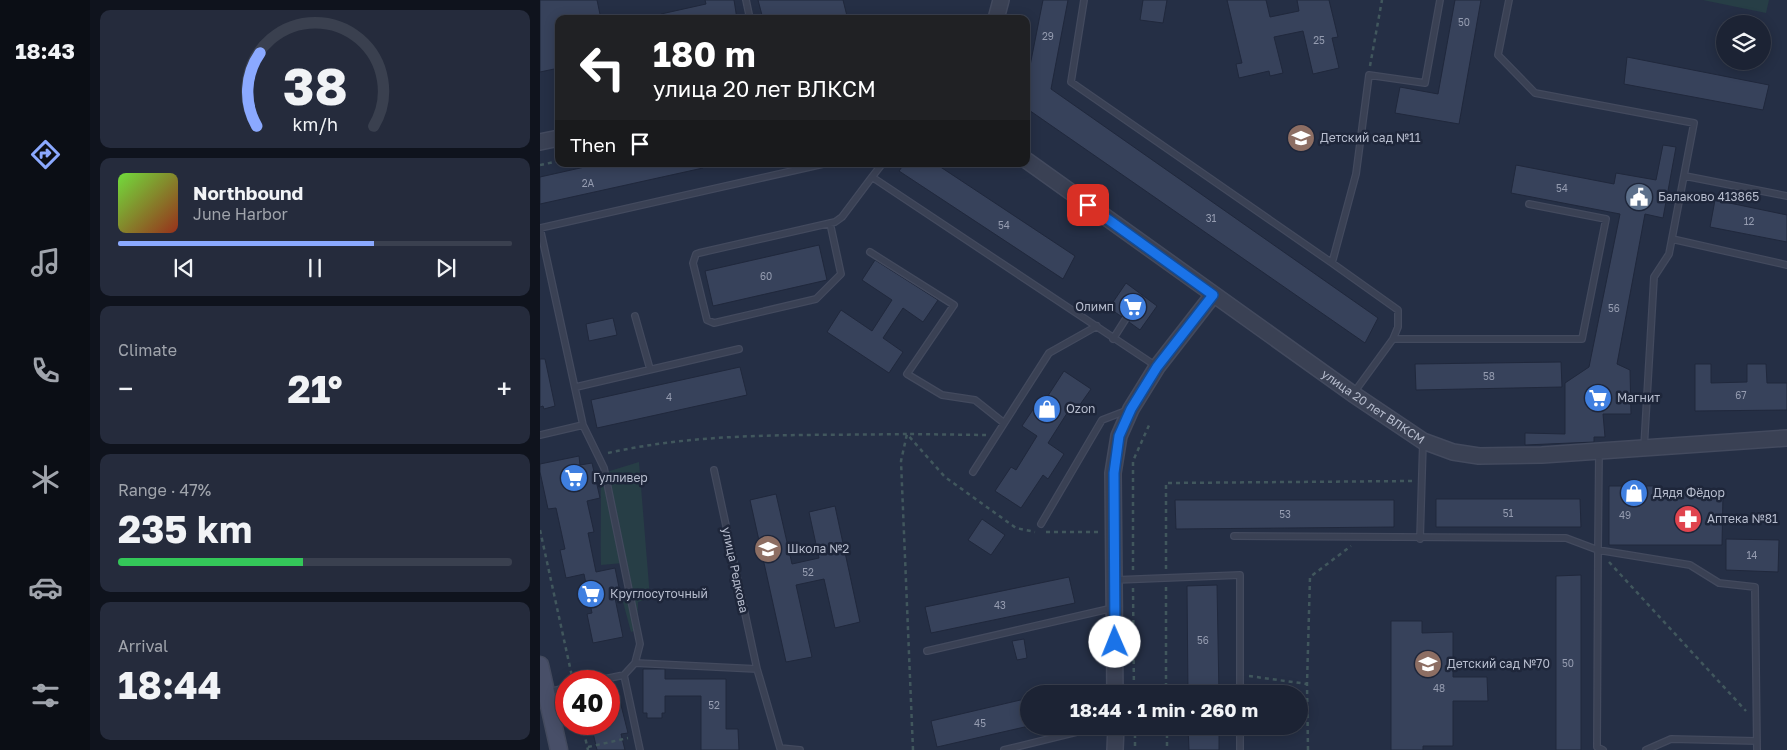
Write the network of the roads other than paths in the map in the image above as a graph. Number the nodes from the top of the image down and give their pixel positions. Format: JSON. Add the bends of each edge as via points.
{"nodes":[{"id":1,"x":746,"y":0,"type":"edge"},
{"id":2,"x":1001,"y":0,"type":"edge"},
{"id":3,"x":1084,"y":0,"type":"edge"},
{"id":4,"x":1440,"y":0,"type":"edge"},
{"id":5,"x":1509,"y":0,"type":"edge"},
{"id":6,"x":749,"y":15,"type":"edge"},
{"id":7,"x":997,"y":15,"type":"edge"},
{"id":8,"x":555,"y":139,"type":"edge"},
{"id":9,"x":540,"y":142,"type":"edge"},
{"id":10,"x":1030,"y":163,"type":"edge"},
{"id":11,"x":810,"y":167,"type":"edge"},
{"id":12,"x":880,"y":167,"type":"edge"},
{"id":13,"x":1686,"y":176,"type":"junction"},
{"id":14,"x":872,"y":177,"type":"junction"},
{"id":15,"x":1787,"y":196,"type":"edge"},
{"id":16,"x":1529,"y":204,"type":"dead end"},
{"id":17,"x":830,"y":223,"type":"junction"},
{"id":18,"x":540,"y":228,"type":"edge"},
{"id":19,"x":540,"y":228,"type":"edge"},
{"id":20,"x":1672,"y":239,"type":"junction"},
{"id":21,"x":870,"y":252,"type":"dead end"},
{"id":22,"x":1332,"y":262,"type":"junction"},
{"id":23,"x":1787,"y":265,"type":"edge"},
{"id":24,"x":1213,"y":295,"type":"junction"},
{"id":25,"x":636,"y":316,"type":"dead end"},
{"id":26,"x":1125,"y":320,"type":"dead end"},
{"id":27,"x":1097,"y":326,"type":"junction"},
{"id":28,"x":1113,"y":339,"type":"junction"},
{"id":29,"x":1393,"y":339,"type":"junction"},
{"id":30,"x":739,"y":349,"type":"dead end"},
{"id":31,"x":1157,"y":367,"type":"junction"},
{"id":32,"x":650,"y":369,"type":"junction"},
{"id":33,"x":576,"y":387,"type":"junction"},
{"id":34,"x":1352,"y":394,"type":"junction"},
{"id":35,"x":1131,"y":409,"type":"junction"},
{"id":36,"x":1004,"y":424,"type":"junction"},
{"id":37,"x":584,"y":425,"type":"junction"},
{"id":38,"x":540,"y":435,"type":"edge"},
{"id":39,"x":1787,"y":438,"type":"edge"},
{"id":40,"x":1423,"y":441,"type":"junction"},
{"id":41,"x":1644,"y":448,"type":"junction"},
{"id":42,"x":1599,"y":452,"type":"junction"},
{"id":43,"x":714,"y":470,"type":"dead end"},
{"id":44,"x":973,"y":472,"type":"dead end"},
{"id":45,"x":1041,"y":524,"type":"dead end"},
{"id":46,"x":1234,"y":536,"type":"dead end"},
{"id":47,"x":1420,"y":539,"type":"junction"},
{"id":48,"x":1598,"y":550,"type":"junction"},
{"id":49,"x":1115,"y":580,"type":"junction"},
{"id":50,"x":1114,"y":608,"type":"junction"},
{"id":51,"x":927,"y":652,"type":"dead end"},
{"id":52,"x":635,"y":663,"type":"junction"},
{"id":53,"x":757,"y":669,"type":"junction"},
{"id":54,"x":624,"y":675,"type":"junction"},
{"id":55,"x":620,"y":676,"type":"edge"},
{"id":56,"x":542,"y":678,"type":"edge"},
{"id":57,"x":555,"y":683,"type":"edge"},
{"id":58,"x":1115,"y":685,"type":"edge"},
{"id":59,"x":1240,"y":685,"type":"edge"},
{"id":60,"x":1065,"y":735,"type":"edge"},
{"id":61,"x":1116,"y":735,"type":"edge"},
{"id":62,"x":1240,"y":735,"type":"edge"},
{"id":63,"x":1758,"y":741,"type":"junction"},
{"id":64,"x":559,"y":750,"type":"edge"},
{"id":65,"x":640,"y":750,"type":"edge"},
{"id":66,"x":800,"y":750,"type":"edge"},
{"id":67,"x":1004,"y":750,"type":"edge"},
{"id":68,"x":1115,"y":750,"type":"edge"},
{"id":69,"x":1240,"y":750,"type":"edge"},
{"id":70,"x":1603,"y":750,"type":"edge"},
{"id":71,"x":1646,"y":750,"type":"edge"},
{"id":72,"x":1758,"y":750,"type":"edge"}],
"edges":[{"from":1,"to":6,"type":"lane"},
{"from":2,"to":7,"type":"street"},
{"from":3,"to":22,"type":"lane","via":[[1071,82]]},
{"from":4,"to":22,"type":"lane","via":[[1424,83],[1369,75],[1356,174]]},
{"from":5,"to":13,"type":"lane","via":[[1498,56],[1535,93],[1694,123]]},
{"from":8,"to":9,"type":"street"},
{"from":10,"to":24,"type":"street","name":"улица 20 лет ВЛКСМ"},
{"from":11,"to":19,"type":"lane"},
{"from":12,"to":14,"type":"lane"},
{"from":13,"to":15,"type":"lane"},
{"from":13,"to":20,"type":"lane"},
{"from":14,"to":17,"type":"lane","via":[[842,217]]},
{"from":14,"to":27,"type":"lane"},
{"from":16,"to":29,"type":"lane","via":[[1606,219],[1582,339]]},
{"from":17,"to":17,"type":"lane","via":[[696,254],[693,263],[707,320],[714,323],[819,297],[841,274]]},
{"from":18,"to":33,"type":"lane"},
{"from":20,"to":23,"type":"lane"},
{"from":20,"to":41,"type":"lane","via":[[1669,254],[1654,277]]},
{"from":21,"to":36,"type":"lane","via":[[954,305],[907,374],[942,395],[975,400]]},
{"from":22,"to":29,"type":"lane","via":[[1398,310],[1398,327]]},
{"from":24,"to":31,"type":"street"},
{"from":24,"to":34,"type":"street","name":"улица 20 лет ВЛКСМ"},
{"from":25,"to":32,"type":"lane"},
{"from":26,"to":28,"type":"lane"},
{"from":27,"to":28,"type":"lane"},
{"from":27,"to":36,"type":"lane","via":[[1049,353]]},
{"from":28,"to":31,"type":"lane"},
{"from":29,"to":34,"type":"lane"},
{"from":30,"to":32,"type":"lane"},
{"from":31,"to":35,"type":"street"},
{"from":32,"to":33,"type":"lane"},
{"from":33,"to":37,"type":"lane"},
{"from":34,"to":40,"type":"street","name":"улица 20 лет ВЛКСМ"},
{"from":35,"to":45,"type":"lane","via":[[1102,420]]},
{"from":35,"to":49,"type":"street","via":[[1119,436],[1114,473]]},
{"from":36,"to":44,"type":"lane"},
{"from":37,"to":38,"type":"lane"},
{"from":37,"to":52,"type":"lane","via":[[604,468],[640,644]]},
{"from":39,"to":41,"type":"street","name":"улица 20 лет ВЛКСМ"},
{"from":40,"to":42,"type":"street","name":"улица 20 лет ВЛКСМ","via":[[1453,452],[1479,456]]},
{"from":40,"to":47,"type":"lane"},
{"from":41,"to":42,"type":"street","name":"улица 20 лет ВЛКСМ"},
{"from":42,"to":48,"type":"lane"},
{"from":43,"to":53,"type":"lane","name":"улица Редкова"},
{"from":46,"to":47,"type":"lane"},
{"from":47,"to":48,"type":"lane","via":[[1566,538]]},
{"from":48,"to":63,"type":"lane","via":[[1690,565],[1719,583],[1755,587]]},
{"from":48,"to":70,"type":"lane","via":[[1597,748]]},
{"from":49,"to":50,"type":"street"},
{"from":49,"to":59,"type":"lane","via":[[1240,575]]},
{"from":50,"to":51,"type":"lane"},
{"from":50,"to":58,"type":"street"},
{"from":52,"to":53,"type":"lane"},
{"from":52,"to":54,"type":"lane"},
{"from":53,"to":66,"type":"lane","name":"улица Редкова","via":[[780,748]]},
{"from":54,"to":55,"type":"lane"},
{"from":54,"to":65,"type":"lane"},
{"from":56,"to":57,"type":"lane"},
{"from":56,"to":64,"type":"main road"},
{"from":60,"to":67,"type":"lane"},
{"from":61,"to":68,"type":"street"},
{"from":62,"to":69,"type":"lane"},
{"from":63,"to":71,"type":"lane","via":[[1671,739]]},
{"from":63,"to":72,"type":"lane"}]}
